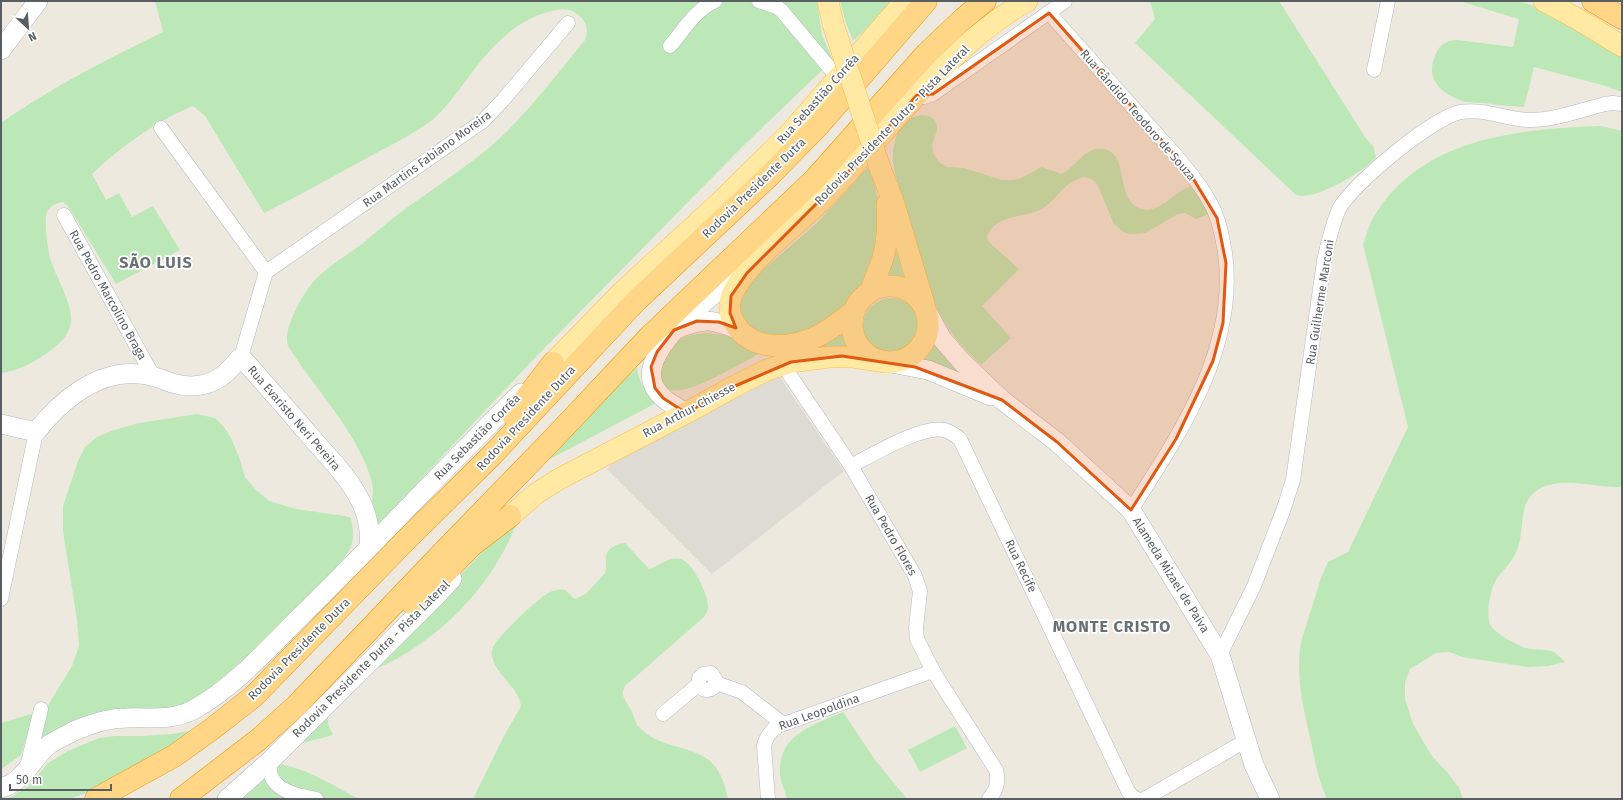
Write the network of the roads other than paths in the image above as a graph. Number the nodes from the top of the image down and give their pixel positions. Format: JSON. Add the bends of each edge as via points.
{"nodes":[{"id":1,"x":38,"y":1,"type":"edge"},
{"id":2,"x":715,"y":1,"type":"edge"},
{"id":3,"x":760,"y":1,"type":"edge"},
{"id":4,"x":828,"y":1,"type":"edge"},
{"id":5,"x":905,"y":1,"type":"edge"},
{"id":6,"x":926,"y":1,"type":"edge"},
{"id":7,"x":985,"y":1,"type":"edge"},
{"id":8,"x":1027,"y":1,"type":"edge"},
{"id":9,"x":1065,"y":1,"type":"edge"},
{"id":10,"x":1388,"y":1,"type":"edge"},
{"id":11,"x":1544,"y":1,"type":"edge"},
{"id":12,"x":1593,"y":1,"type":"edge"},
{"id":13,"x":1049,"y":13,"type":"junction"},
{"id":14,"x":1622,"y":18,"type":"edge"},
{"id":15,"x":568,"y":23,"type":"dead end"},
{"id":16,"x":670,"y":46,"type":"dead end"},
{"id":17,"x":1622,"y":46,"type":"edge"},
{"id":18,"x":1,"y":50,"type":"edge"},
{"id":19,"x":1374,"y":70,"type":"dead end"},
{"id":20,"x":838,"y":78,"type":"junction"},
{"id":21,"x":917,"y":95,"type":"junction"},
{"id":22,"x":1622,"y":104,"type":"edge"},
{"id":23,"x":161,"y":128,"type":"dead end"},
{"id":24,"x":883,"y":175,"type":"junction"},
{"id":25,"x":64,"y":215,"type":"dead end"},
{"id":26,"x":762,"y":256,"type":"junction"},
{"id":27,"x":266,"y":272,"type":"junction"},
{"id":28,"x":871,"y":291,"type":"junction"},
{"id":29,"x":926,"y":310,"type":"junction"},
{"id":30,"x":854,"y":311,"type":"junction"},
{"id":31,"x":674,"y":330,"type":"junction"},
{"id":32,"x":739,"y":330,"type":"junction"},
{"id":33,"x":241,"y":357,"type":"junction"},
{"id":34,"x":886,"y":362,"type":"junction"},
{"id":35,"x":553,"y":363,"type":"junction"},
{"id":36,"x":783,"y":365,"type":"junction"},
{"id":37,"x":153,"y":376,"type":"junction"},
{"id":38,"x":1002,"y":400,"type":"junction"},
{"id":39,"x":686,"y":413,"type":"junction"},
{"id":40,"x":1,"y":424,"type":"edge"},
{"id":41,"x":36,"y":432,"type":"junction"},
{"id":42,"x":851,"y":466,"type":"junction"},
{"id":43,"x":1131,"y":510,"type":"junction"},
{"id":44,"x":510,"y":516,"type":"junction"},
{"id":45,"x":404,"y":542,"type":"junction"},
{"id":46,"x":369,"y":547,"type":"junction"},
{"id":47,"x":4,"y":575,"type":"edge"},
{"id":48,"x":1,"y":599,"type":"edge"},
{"id":49,"x":1220,"y":655,"type":"junction"},
{"id":50,"x":933,"y":672,"type":"junction"},
{"id":51,"x":296,"y":706,"type":"junction"},
{"id":52,"x":42,"y":709,"type":"dead end"},
{"id":53,"x":663,"y":714,"type":"dead end"},
{"id":54,"x":783,"y":724,"type":"junction"},
{"id":55,"x":1247,"y":740,"type":"junction"},
{"id":56,"x":272,"y":759,"type":"junction"},
{"id":57,"x":26,"y":771,"type":"junction"},
{"id":58,"x":1,"y":788,"type":"edge"},
{"id":59,"x":96,"y":799,"type":"edge"},
{"id":60,"x":181,"y":799,"type":"edge"},
{"id":61,"x":227,"y":799,"type":"edge"},
{"id":62,"x":316,"y":799,"type":"edge"},
{"id":63,"x":768,"y":799,"type":"edge"},
{"id":64,"x":989,"y":799,"type":"edge"},
{"id":65,"x":1137,"y":799,"type":"edge"},
{"id":66,"x":1144,"y":799,"type":"edge"},
{"id":67,"x":1270,"y":799,"type":"edge"}],
"edges":[{"from":1,"to":18,"type":"main road"},
{"from":2,"to":16,"type":"street","via":[[698,12]]},
{"from":3,"to":20,"type":"street","via":[[782,11]]},
{"from":4,"to":24,"type":"main road","bridge":true,"via":[[833,24]]},
{"from":5,"to":20,"type":"main road","name":"Rua Sebastião Corrêa"},
{"from":6,"to":45,"type":"highway","name":"Rodovia Presidente Dutra","via":[[819,126],[636,301],[493,454]]},
{"from":7,"to":51,"type":"highway","via":[[927,53],[815,179],[650,336]]},
{"from":8,"to":21,"type":"main road","name":"Rodovia Presidente Dutra - Pista Lateral","via":[[974,39]]},
{"from":9,"to":13,"type":"street"},
{"from":10,"to":19,"type":"street"},
{"from":11,"to":17,"type":"main road"},
{"from":12,"to":14,"type":"highway"},
{"from":13,"to":21,"type":"street","via":[[931,95]]},
{"from":13,"to":43,"type":"street","name":"Rua Cândido Teodoro de Souza","via":[[1188,170],[1217,218],[1224,248],[1227,290],[1223,323],[1213,361],[1176,439]]},
{"from":15,"to":27,"type":"street","name":"Rua Martins Fabiano Moreira","via":[[504,100],[483,121]]},
{"from":20,"to":35,"type":"main road","name":"Rua Sebastião Corrêa","via":[[790,133],[622,292]]},
{"from":21,"to":26,"type":"main road","name":"Rodovia Presidente Dutra - Pista Lateral","via":[[854,166]]},
{"from":22,"to":49,"type":"street","name":"Rua Guilherme Marconi","via":[[1605,104],[1530,120],[1470,111],[1455,113],[1432,126],[1377,167],[1344,200],[1333,227],[1324,261],[1293,480],[1254,586]]},
{"from":23,"to":27,"type":"street"},
{"from":24,"to":28,"type":"main road","via":[[888,222],[881,262]]},
{"from":24,"to":29,"type":"main road"},
{"from":25,"to":37,"type":"street","name":"Rua Pedro Marcolino Braga"},
{"from":26,"to":31,"type":"main road"},
{"from":26,"to":32,"type":"main road","via":[[731,296],[730,313]]},
{"from":27,"to":33,"type":"street"},
{"from":28,"to":29,"type":"main road","via":[[882,286],[900,286],[916,295]]},
{"from":28,"to":30,"type":"main road"},
{"from":29,"to":34,"type":"main road","via":[[928,328],[922,345],[907,358]]},
{"from":29,"to":38,"type":"main road","via":[[951,351]]},
{"from":30,"to":32,"type":"main road","via":[[812,339],[783,346],[758,342]]},
{"from":30,"to":34,"type":"main road","via":[[853,332],[858,344],[867,354]]},
{"from":31,"to":32,"type":"main road","via":[[697,321],[705,321],[719,322]]},
{"from":31,"to":39,"type":"main road","via":[[658,352],[651,367],[651,378],[663,398]]},
{"from":33,"to":37,"type":"main road","name":"Rua Evaristo Neri Pereira","via":[[222,376],[197,386],[186,386]]},
{"from":33,"to":46,"type":"main road","name":"Rua Evaristo Neri Pereira","via":[[351,484],[365,515],[370,537]]},
{"from":34,"to":36,"type":"main road","name":"Rua Arthur Chiesse","via":[[842,356]]},
{"from":34,"to":38,"type":"main road","via":[[928,370]]},
{"from":35,"to":45,"type":"highway","via":[[481,457],[423,516]]},
{"from":35,"to":46,"type":"main road","name":"Rua Sebastião Corrêa"},
{"from":36,"to":39,"type":"main road","name":"Rua Arthur Chiesse","via":[[767,370]]},
{"from":36,"to":42,"type":"street","name":"Rua Pedro Flores"},
{"from":37,"to":41,"type":"main road","name":"Rua Evaristo Neri Pereira","via":[[124,374],[99,381],[62,404]]},
{"from":38,"to":43,"type":"main road","name":"Alameda Mizael de Paiva","via":[[1057,442]]},
{"from":39,"to":44,"type":"main road","name":"Rua Arthur Chiesse","via":[[559,479],[537,493]]},
{"from":40,"to":41,"type":"main road"},
{"from":41,"to":47,"type":"street","name":"Rua Evaristo Neri Pereira"},
{"from":42,"to":50,"type":"street","name":"Rua Pedro Flores","via":[[915,576],[920,591],[916,633]]},
{"from":42,"to":65,"type":"street","name":"Rua Recife","via":[[901,441],[930,430],[943,429],[960,439],[1128,791]]},
{"from":43,"to":49,"type":"main road","name":"Alameda Mizael de Paiva"},
{"from":44,"to":51,"type":"highway","via":[[472,545],[436,582],[367,640],[329,681]]},
{"from":44,"to":56,"type":"main road","name":"Rodovia Presidente Dutra - Pista Lateral","via":[[434,598]]},
{"from":45,"to":59,"type":"highway","name":"Rodovia Presidente Dutra","via":[[254,696],[174,756]]},
{"from":46,"to":57,"type":"main road","name":"Rua Sebastião Corrêa","via":[[241,674],[192,711],[155,719],[126,718],[92,724],[50,744]]},
{"from":47,"to":48,"type":"street","name":"Rua Evaristo Neri Pereira"},
{"from":49,"to":55,"type":"main road","name":"Alameda Mizael de Paiva"},
{"from":50,"to":54,"type":"street","name":"Rua Leopoldina"},
{"from":50,"to":64,"type":"street","name":"Rua Pedro Flores","via":[[996,770],[996,789]]},
{"from":51,"to":60,"type":"highway","via":[[258,740]]},
{"from":52,"to":57,"type":"street"},
{"from":53,"to":54,"type":"street","via":[[699,684],[702,689],[708,690],[716,683],[742,692]]},
{"from":54,"to":63,"type":"street","name":"Rua Leopoldina","via":[[771,731],[765,743]]},
{"from":55,"to":66,"type":"street"},
{"from":55,"to":67,"type":"main road","name":"Alameda Mizael de Paiva","via":[[1254,765]]},
{"from":56,"to":61,"type":"main road","name":"Rodovia Presidente Dutra - Pista Lateral"},
{"from":56,"to":62,"type":"street","via":[[270,771],[279,786],[286,791]]},
{"from":57,"to":58,"type":"main road","name":"Rua Sebastião Corrêa","via":[[17,781]]}]}
